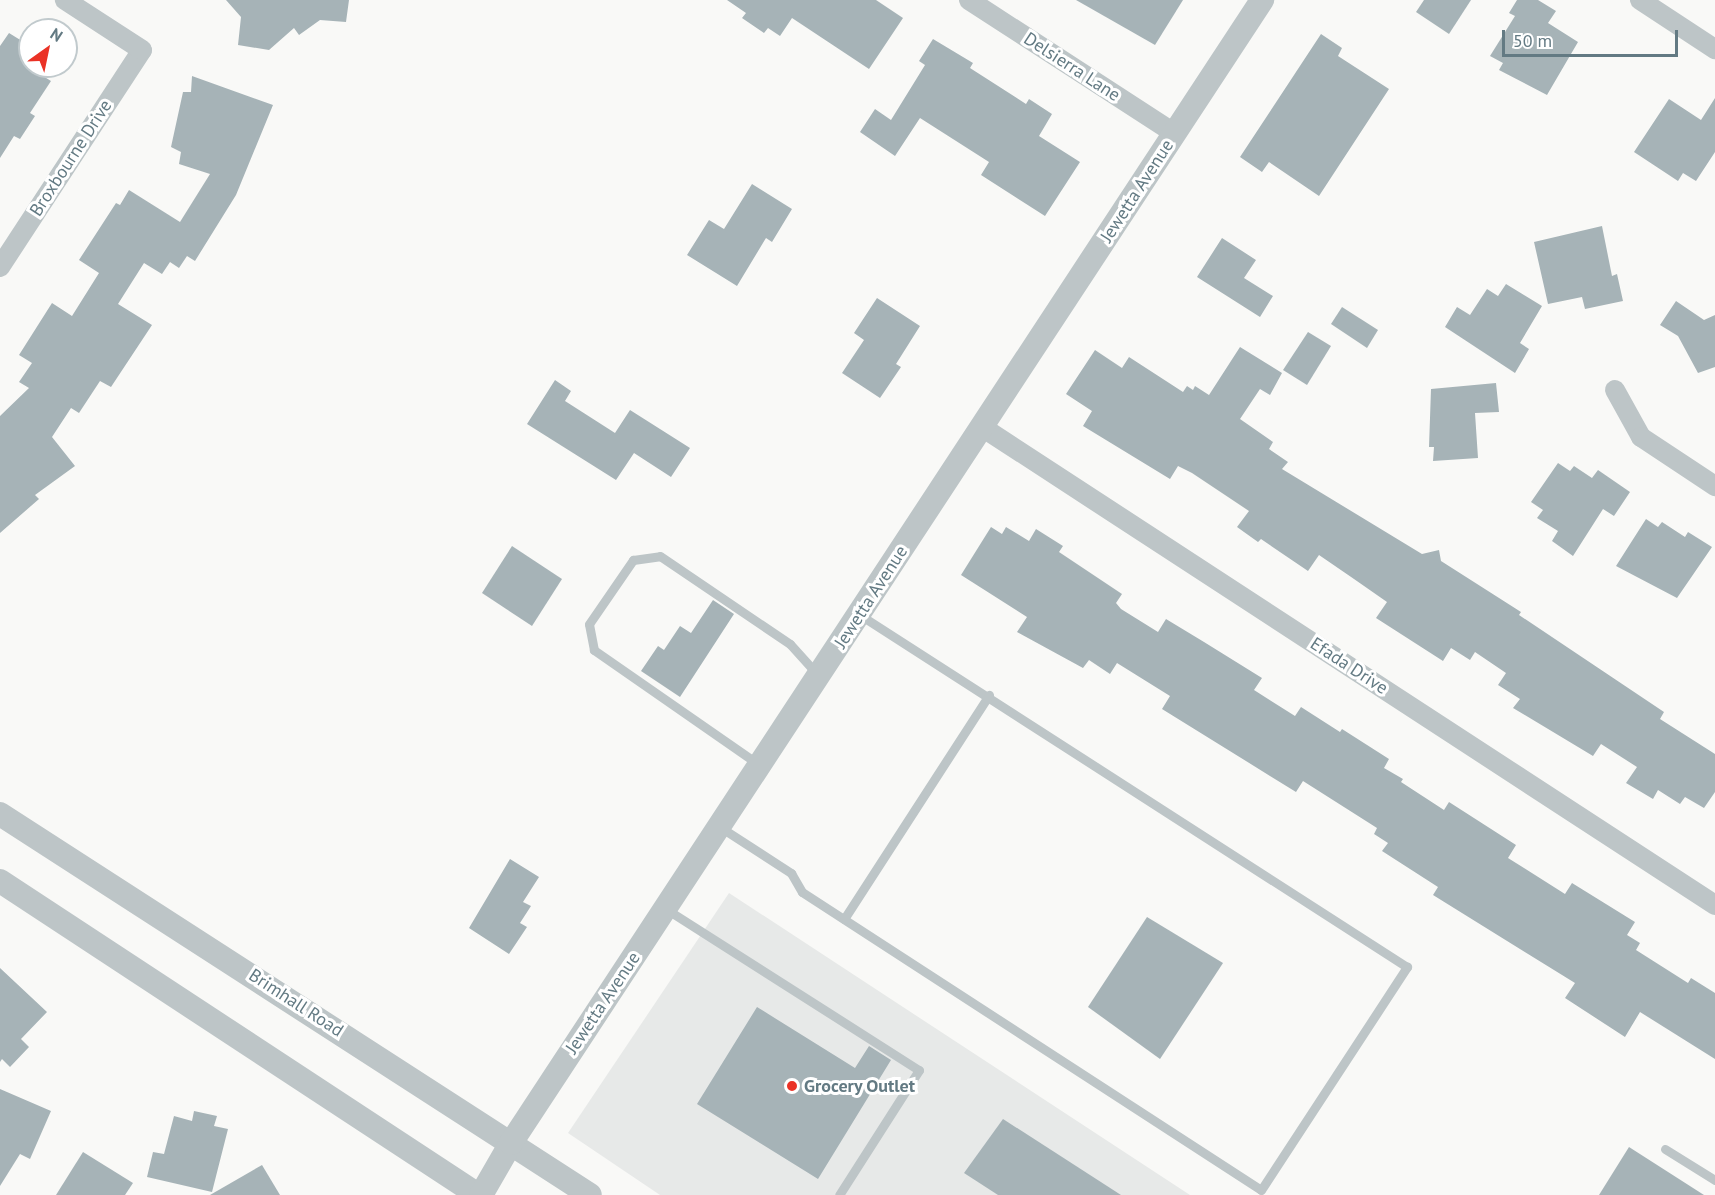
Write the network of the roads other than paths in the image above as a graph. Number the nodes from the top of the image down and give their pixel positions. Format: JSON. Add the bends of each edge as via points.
{"nodes":[{"id":1,"x":65,"y":0,"type":"edge"},
{"id":2,"x":969,"y":0,"type":"edge"},
{"id":3,"x":1262,"y":0,"type":"edge"},
{"id":4,"x":1640,"y":0,"type":"edge"},
{"id":5,"x":1715,"y":49,"type":"edge"},
{"id":6,"x":1175,"y":134,"type":"junction"},
{"id":7,"x":0,"y":267,"type":"edge"},
{"id":8,"x":1615,"y":390,"type":"dead end"},
{"id":9,"x":982,"y":428,"type":"junction"},
{"id":10,"x":1715,"y":486,"type":"edge"},
{"id":11,"x":860,"y":615,"type":"junction"},
{"id":12,"x":820,"y":676,"type":"junction"},
{"id":13,"x":989,"y":695,"type":"junction"},
{"id":14,"x":761,"y":765,"type":"junction"},
{"id":15,"x":0,"y":814,"type":"edge"},
{"id":16,"x":720,"y":827,"type":"junction"},
{"id":17,"x":0,"y":881,"type":"edge"},
{"id":18,"x":1715,"y":905,"type":"edge"},
{"id":19,"x":666,"y":909,"type":"junction"},
{"id":20,"x":844,"y":919,"type":"junction"},
{"id":21,"x":511,"y":1143,"type":"junction"},
{"id":22,"x":1665,"y":1149,"type":"dead end"},
{"id":23,"x":1715,"y":1180,"type":"edge"},
{"id":24,"x":480,"y":1195,"type":"edge"},
{"id":25,"x":590,"y":1195,"type":"edge"},
{"id":26,"x":839,"y":1195,"type":"edge"}],
"edges":[{"from":1,"to":7,"type":"street","name":"Broxbourne Drive","via":[[142,50]]},
{"from":2,"to":6,"type":"street","name":"Delsierra Lane"},
{"from":3,"to":6,"type":"street","name":"Jewetta Avenue"},
{"from":4,"to":5,"type":"street"},
{"from":6,"to":9,"type":"street","name":"Jewetta Avenue"},
{"from":8,"to":10,"type":"street","via":[[1641,437]]},
{"from":9,"to":11,"type":"street","name":"Jewetta Avenue"},
{"from":9,"to":18,"type":"street","name":"Efada Drive"},
{"from":11,"to":12,"type":"street","name":"Jewetta Avenue"},
{"from":11,"to":13,"type":"lane"},
{"from":12,"to":14,"type":"street","name":"Jewetta Avenue"},
{"from":12,"to":14,"type":"lane","via":[[790,644],[660,556],[633,560],[589,624],[594,650]]},
{"from":13,"to":20,"type":"lane"},
{"from":13,"to":20,"type":"lane","via":[[1407,967],[1401,977],[1261,1190]]},
{"from":14,"to":16,"type":"street","name":"Jewetta Avenue"},
{"from":15,"to":21,"type":"street","name":"Brimhall Road"},
{"from":16,"to":19,"type":"street","name":"Jewetta Avenue"},
{"from":16,"to":20,"type":"lane","via":[[791,873],[802,892]]},
{"from":17,"to":24,"type":"street"},
{"from":19,"to":21,"type":"street","name":"Jewetta Avenue"},
{"from":19,"to":26,"type":"lane","via":[[919,1070]]},
{"from":21,"to":24,"type":"street","name":"Jewetta Avenue"},
{"from":21,"to":25,"type":"street","name":"Brimhall Road"},
{"from":22,"to":23,"type":"lane"}]}
